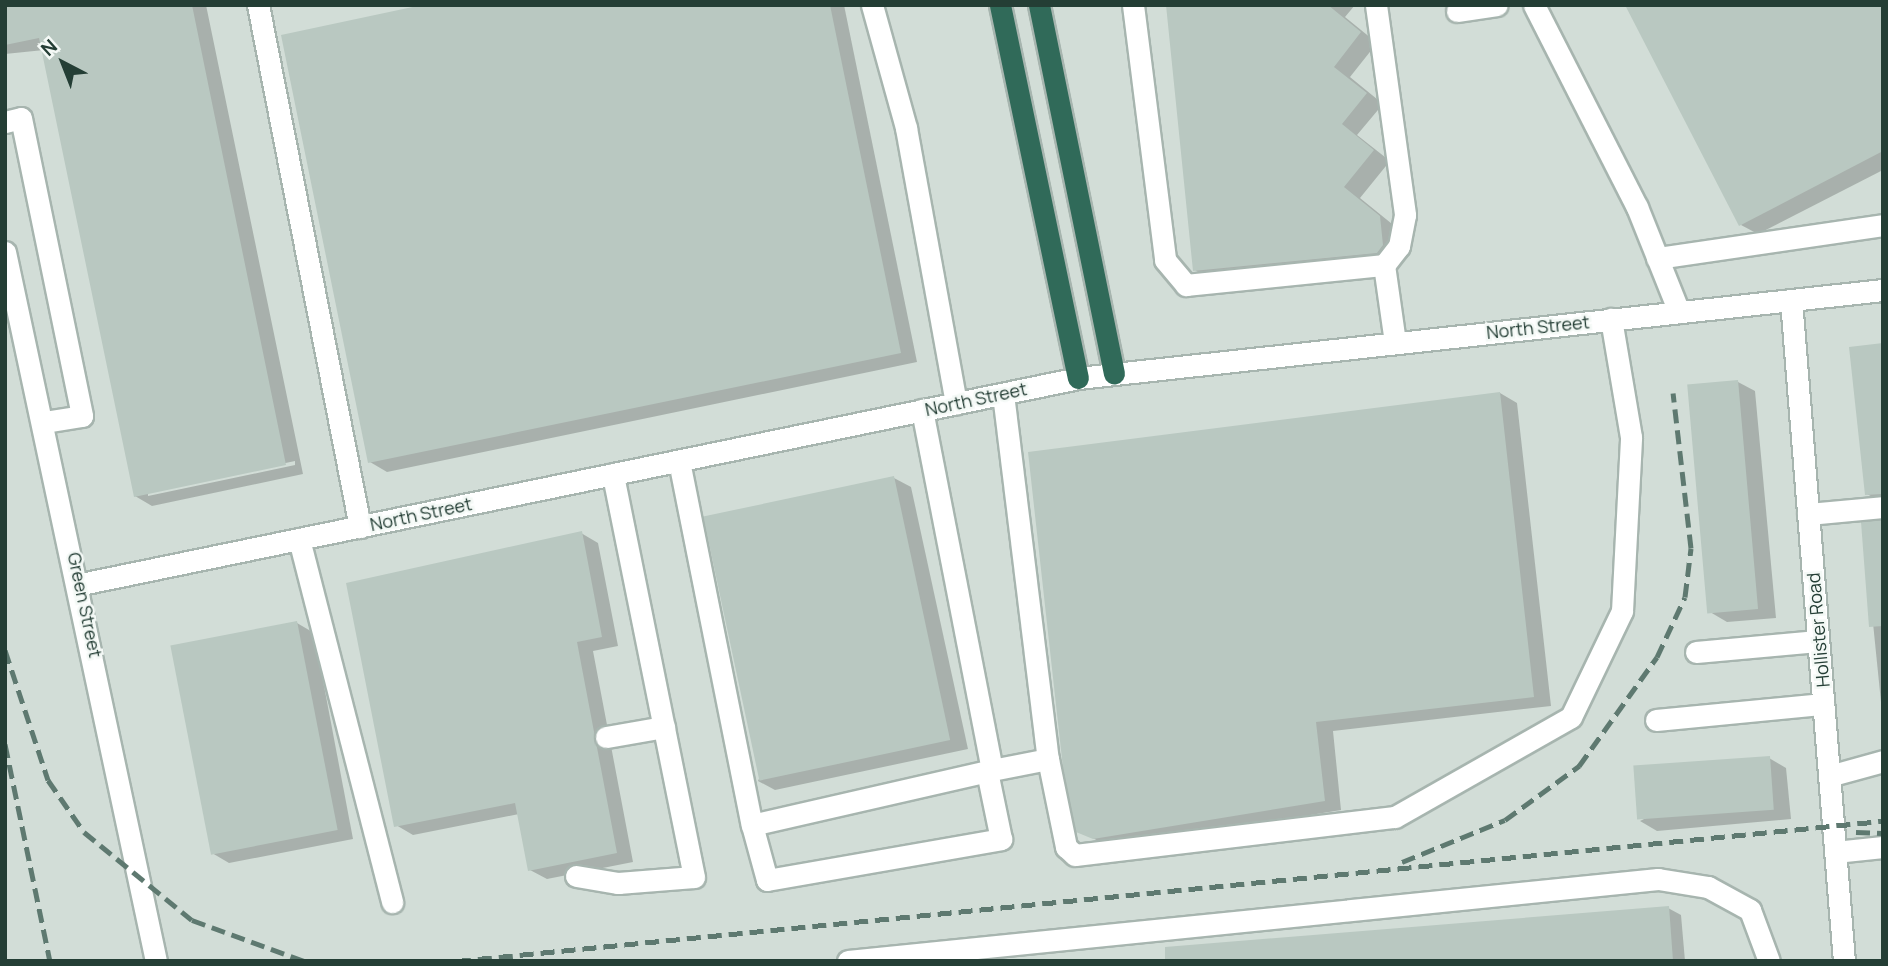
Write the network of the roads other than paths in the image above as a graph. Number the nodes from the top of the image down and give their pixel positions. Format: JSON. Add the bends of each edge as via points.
{"nodes":[{"id":1,"x":258,"y":5,"type":"edge"},
{"id":2,"x":872,"y":5,"type":"edge"},
{"id":3,"x":1000,"y":5,"type":"edge"},
{"id":4,"x":1039,"y":5,"type":"edge"},
{"id":5,"x":1133,"y":5,"type":"edge"},
{"id":6,"x":1376,"y":5,"type":"edge"},
{"id":7,"x":1497,"y":5,"type":"edge"},
{"id":8,"x":1534,"y":5,"type":"edge"},
{"id":9,"x":1457,"y":11,"type":"dead end"},
{"id":10,"x":5,"y":122,"type":"edge"},
{"id":11,"x":1883,"y":225,"type":"edge"},
{"id":12,"x":5,"y":251,"type":"edge"},
{"id":13,"x":1657,"y":258,"type":"junction"},
{"id":14,"x":1384,"y":265,"type":"junction"},
{"id":15,"x":1883,"y":290,"type":"edge"},
{"id":16,"x":1791,"y":300,"type":"junction"},
{"id":17,"x":1679,"y":312,"type":"junction"},
{"id":18,"x":1611,"y":319,"type":"junction"},
{"id":19,"x":1395,"y":342,"type":"junction"},
{"id":20,"x":1114,"y":373,"type":"junction"},
{"id":21,"x":1078,"y":378,"type":"junction"},
{"id":22,"x":1003,"y":394,"type":"junction"},
{"id":23,"x":956,"y":404,"type":"junction"},
{"id":24,"x":922,"y":410,"type":"junction"},
{"id":25,"x":43,"y":422,"type":"junction"},
{"id":26,"x":679,"y":461,"type":"junction"},
{"id":27,"x":612,"y":474,"type":"junction"},
{"id":28,"x":1883,"y":507,"type":"edge"},
{"id":29,"x":1808,"y":514,"type":"junction"},
{"id":30,"x":360,"y":527,"type":"junction"},
{"id":31,"x":299,"y":539,"type":"junction"},
{"id":32,"x":81,"y":584,"type":"junction"},
{"id":33,"x":1818,"y":640,"type":"junction"},
{"id":34,"x":1696,"y":652,"type":"dead end"},
{"id":35,"x":1824,"y":704,"type":"junction"},
{"id":36,"x":1656,"y":720,"type":"dead end"},
{"id":37,"x":664,"y":727,"type":"junction"},
{"id":38,"x":606,"y":737,"type":"dead end"},
{"id":39,"x":1048,"y":759,"type":"junction"},
{"id":40,"x":1883,"y":761,"type":"edge"},
{"id":41,"x":990,"y":773,"type":"junction"},
{"id":42,"x":1829,"y":776,"type":"junction"},
{"id":43,"x":752,"y":825,"type":"junction"},
{"id":44,"x":1883,"y":847,"type":"edge"},
{"id":45,"x":1835,"y":852,"type":"junction"},
{"id":46,"x":576,"y":876,"type":"dead end"},
{"id":47,"x":392,"y":902,"type":"dead end"},
{"id":48,"x":156,"y":961,"type":"edge"},
{"id":49,"x":848,"y":961,"type":"edge"},
{"id":50,"x":1769,"y":961,"type":"edge"},
{"id":51,"x":1844,"y":961,"type":"edge"}],
"edges":[{"from":1,"to":30,"type":"street"},
{"from":2,"to":23,"type":"street","via":[[906,128]]},
{"from":3,"to":21,"type":"highway"},
{"from":4,"to":20,"type":"highway"},
{"from":5,"to":14,"type":"street","via":[[1165,260],[1186,285]]},
{"from":6,"to":14,"type":"street","via":[[1405,215],[1399,246]]},
{"from":7,"to":9,"type":"street"},
{"from":8,"to":13,"type":"street"},
{"from":10,"to":25,"type":"street","via":[[21,118],[82,416]]},
{"from":11,"to":13,"type":"street"},
{"from":12,"to":25,"type":"street","name":"Green Street"},
{"from":13,"to":17,"type":"street"},
{"from":14,"to":19,"type":"street"},
{"from":15,"to":16,"type":"street","name":"North Street"},
{"from":16,"to":17,"type":"street","name":"North Street"},
{"from":16,"to":29,"type":"street","name":"Hollister Road"},
{"from":17,"to":18,"type":"street","name":"North Street"},
{"from":18,"to":19,"type":"street","name":"North Street"},
{"from":18,"to":39,"type":"street","via":[[1631,437],[1622,611],[1571,717],[1395,817],[1075,855],[1066,847]]},
{"from":19,"to":20,"type":"street","name":"North Street"},
{"from":20,"to":21,"type":"street","name":"North Street"},
{"from":21,"to":22,"type":"street","name":"North Street"},
{"from":22,"to":23,"type":"street","name":"North Street"},
{"from":22,"to":39,"type":"street"},
{"from":23,"to":24,"type":"street","name":"North Street"},
{"from":24,"to":26,"type":"street","name":"North Street"},
{"from":24,"to":41,"type":"street"},
{"from":25,"to":32,"type":"street","name":"Green Street"},
{"from":26,"to":27,"type":"street","name":"North Street"},
{"from":26,"to":43,"type":"street"},
{"from":27,"to":30,"type":"street","name":"North Street"},
{"from":27,"to":37,"type":"street"},
{"from":28,"to":29,"type":"street"},
{"from":29,"to":33,"type":"street","name":"Hollister Road"},
{"from":30,"to":31,"type":"street","name":"North Street"},
{"from":31,"to":32,"type":"street","name":"North Street"},
{"from":31,"to":47,"type":"street"},
{"from":32,"to":48,"type":"street","name":"Green Street"},
{"from":33,"to":34,"type":"street"},
{"from":33,"to":35,"type":"street","name":"Hollister Road"},
{"from":35,"to":36,"type":"street"},
{"from":35,"to":42,"type":"street","name":"Hollister Road"},
{"from":37,"to":38,"type":"street"},
{"from":37,"to":46,"type":"street","via":[[694,877],[618,883]]},
{"from":39,"to":41,"type":"street"},
{"from":40,"to":42,"type":"street"},
{"from":41,"to":43,"type":"street"},
{"from":41,"to":43,"type":"street","via":[[1001,839],[767,880]]},
{"from":42,"to":45,"type":"street","name":"Hollister Road"},
{"from":44,"to":45,"type":"street"},
{"from":45,"to":51,"type":"street","name":"Hollister Road"},
{"from":49,"to":50,"type":"street","via":[[1658,879],[1708,887],[1750,910]]}]}
